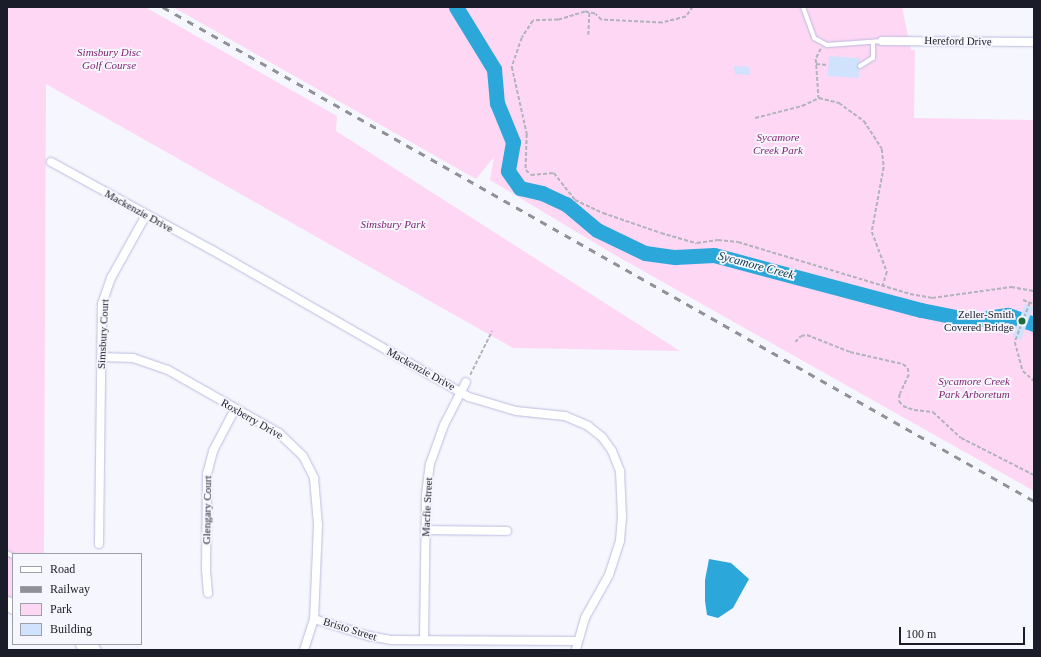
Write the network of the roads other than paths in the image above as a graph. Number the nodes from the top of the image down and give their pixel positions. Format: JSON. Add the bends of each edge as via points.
{"nodes":[{"id":1,"x":803,"y":7,"type":"edge"},
{"id":2,"x":873,"y":42,"type":"junction"},
{"id":3,"x":882,"y":42,"type":"joint"},
{"id":4,"x":1034,"y":42,"type":"edge"},
{"id":5,"x":860,"y":66,"type":"dead end"},
{"id":6,"x":51,"y":162,"type":"dead end"},
{"id":7,"x":146,"y":215,"type":"junction"},
{"id":8,"x":101,"y":357,"type":"junction"},
{"id":9,"x":466,"y":382,"type":"road end"},
{"id":10,"x":461,"y":392,"type":"junction"},
{"id":11,"x":235,"y":409,"type":"junction"},
{"id":12,"x":425,"y":530,"type":"junction"},
{"id":13,"x":507,"y":531,"type":"dead end"},
{"id":14,"x":99,"y":544,"type":"dead end"},
{"id":15,"x":208,"y":593,"type":"dead end"},
{"id":16,"x":314,"y":618,"type":"junction"},
{"id":17,"x":424,"y":640,"type":"junction"},
{"id":18,"x":577,"y":641,"type":"junction"},
{"id":19,"x":84,"y":645,"type":"edge"},
{"id":20,"x":94,"y":650,"type":"edge"},
{"id":21,"x":304,"y":650,"type":"edge"},
{"id":22,"x":576,"y":650,"type":"edge"}],
"edges":[{"from":1,"to":2,"type":"lane","via":[[814,38],[824,43],[848,45]]},
{"from":2,"to":3,"type":"lane"},
{"from":2,"to":5,"type":"lane","via":[[873,58]]},
{"from":3,"to":4,"type":"street","name":"Hereford Drive"},
{"from":6,"to":7,"type":"street","name":"Mackenzie Drive"},
{"from":7,"to":8,"type":"street","name":"Simsbury Court","via":[[105,291],[101,310]]},
{"from":7,"to":10,"type":"street","name":"Mackenzie Drive"},
{"from":8,"to":11,"type":"street","name":"Roxberry Drive","via":[[133,358],[154,363]]},
{"from":8,"to":14,"type":"street","name":"Simsbury Court"},
{"from":9,"to":10,"type":"street","name":"Macfie Street"},
{"from":10,"to":12,"type":"street","name":"Macfie Street","via":[[433,453],[427,483]]},
{"from":10,"to":18,"type":"street","name":"Mackenzie Drive","via":[[496,406],[577,420],[602,437],[617,461],[622,482],[620,542],[614,564],[585,618]]},
{"from":11,"to":15,"type":"street","name":"Glengary Court","via":[[213,451],[207,474]]},
{"from":11,"to":16,"type":"street","name":"Roxberry Drive","via":[[290,442],[303,456],[314,478],[318,525]]},
{"from":12,"to":13,"type":"street"},
{"from":12,"to":17,"type":"street","name":"Macfie Street"},
{"from":16,"to":17,"type":"street","name":"Bristo Street","via":[[380,639]]},
{"from":16,"to":21,"type":"street","name":"Roxberry Drive"},
{"from":17,"to":18,"type":"street","name":"Bristo Street"},
{"from":18,"to":22,"type":"street","name":"Mackenzie Drive"},
{"from":19,"to":20,"type":"main road"}]}
